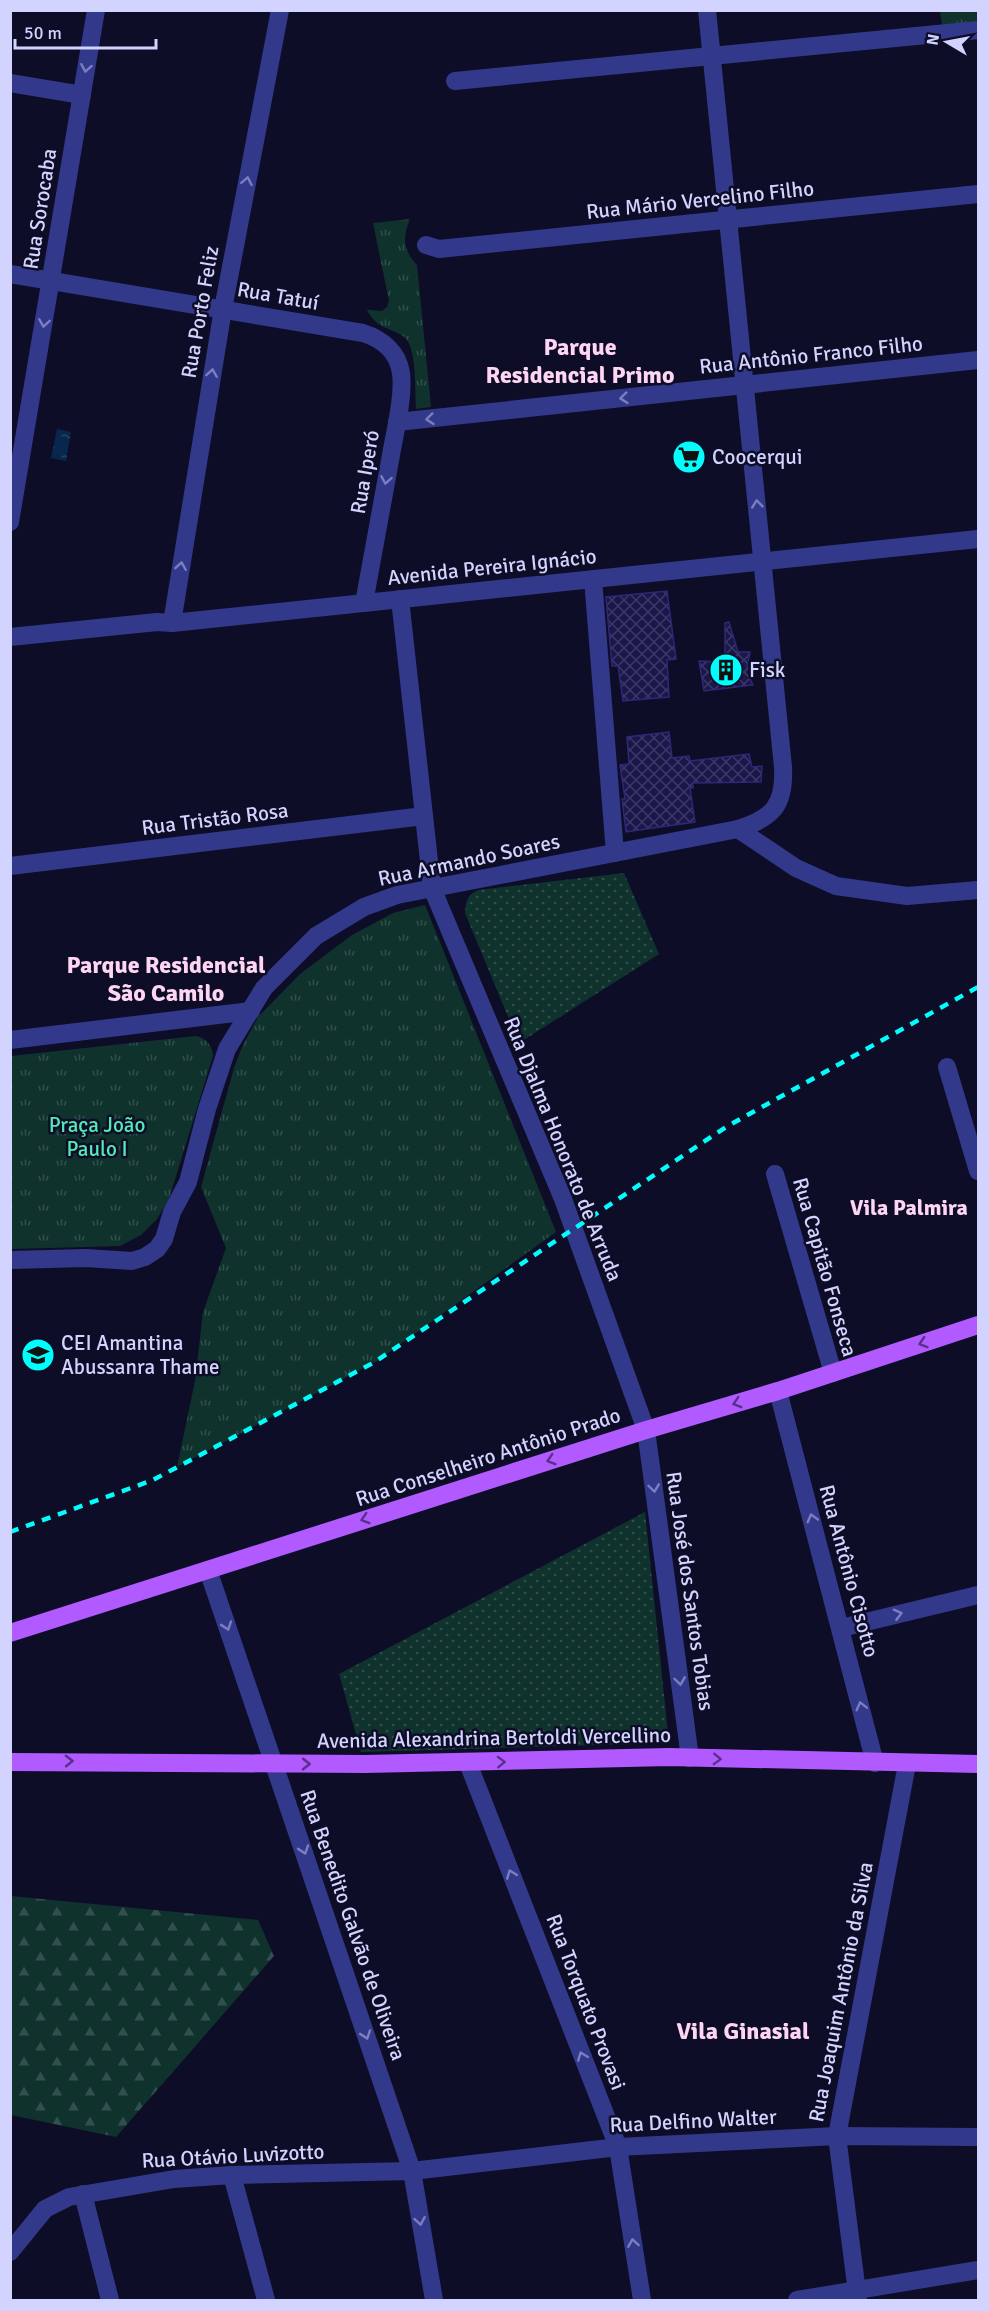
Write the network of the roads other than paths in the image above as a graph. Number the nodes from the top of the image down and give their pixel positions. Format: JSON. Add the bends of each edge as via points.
{"nodes":[{"id":1,"x":96,"y":10,"type":"edge"},
{"id":2,"x":280,"y":10,"type":"edge"},
{"id":3,"x":707,"y":10,"type":"edge"},
{"id":4,"x":978,"y":30,"type":"edge"},
{"id":5,"x":712,"y":56,"type":"junction"},
{"id":6,"x":455,"y":81,"type":"dead end"},
{"id":7,"x":10,"y":83,"type":"edge"},
{"id":8,"x":82,"y":94,"type":"junction"},
{"id":9,"x":978,"y":194,"type":"edge"},
{"id":10,"x":728,"y":219,"type":"junction"},
{"id":11,"x":426,"y":245,"type":"dead end"},
{"id":12,"x":10,"y":274,"type":"edge"},
{"id":13,"x":51,"y":280,"type":"junction"},
{"id":14,"x":223,"y":309,"type":"junction"},
{"id":15,"x":392,"y":350,"type":"joint"},
{"id":16,"x":978,"y":360,"type":"edge"},
{"id":17,"x":745,"y":385,"type":"junction"},
{"id":18,"x":397,"y":422,"type":"junction"},
{"id":19,"x":15,"y":470,"type":"edge"},
{"id":20,"x":10,"y":522,"type":"edge"},
{"id":21,"x":978,"y":539,"type":"edge"},
{"id":22,"x":763,"y":562,"type":"junction"},
{"id":23,"x":593,"y":579,"type":"junction"},
{"id":24,"x":400,"y":599,"type":"junction"},
{"id":25,"x":364,"y":603,"type":"junction"},
{"id":26,"x":172,"y":623,"type":"junction"},
{"id":27,"x":10,"y":637,"type":"edge"},
{"id":28,"x":424,"y":816,"type":"junction"},
{"id":29,"x":738,"y":829,"type":"junction"},
{"id":30,"x":615,"y":853,"type":"junction"},
{"id":31,"x":10,"y":866,"type":"edge"},
{"id":32,"x":432,"y":888,"type":"junction"},
{"id":33,"x":978,"y":890,"type":"edge"},
{"id":34,"x":251,"y":1011,"type":"junction"},
{"id":35,"x":10,"y":1040,"type":"edge"},
{"id":36,"x":947,"y":1067,"type":"dead end"},
{"id":37,"x":978,"y":1171,"type":"edge"},
{"id":38,"x":774,"y":1174,"type":"dead end"},
{"id":39,"x":10,"y":1260,"type":"edge"},
{"id":40,"x":978,"y":1325,"type":"edge"},
{"id":41,"x":833,"y":1373,"type":"junction"},
{"id":42,"x":778,"y":1391,"type":"junction"},
{"id":43,"x":646,"y":1430,"type":"junction"},
{"id":44,"x":208,"y":1570,"type":"junction"},
{"id":45,"x":978,"y":1595,"type":"edge"},
{"id":46,"x":841,"y":1628,"type":"junction"},
{"id":47,"x":10,"y":1633,"type":"edge"},
{"id":48,"x":690,"y":1758,"type":"junction"},
{"id":49,"x":10,"y":1762,"type":"edge"},
{"id":50,"x":468,"y":1762,"type":"junction"},
{"id":51,"x":875,"y":1763,"type":"junction"},
{"id":52,"x":275,"y":1764,"type":"junction"},
{"id":53,"x":907,"y":1764,"type":"junction"},
{"id":54,"x":978,"y":1764,"type":"edge"},
{"id":55,"x":837,"y":2136,"type":"junction"},
{"id":56,"x":978,"y":2137,"type":"edge"},
{"id":57,"x":618,"y":2147,"type":"junction"},
{"id":58,"x":412,"y":2171,"type":"junction"},
{"id":59,"x":232,"y":2175,"type":"junction"},
{"id":60,"x":83,"y":2194,"type":"junction"},
{"id":61,"x":10,"y":2252,"type":"edge"},
{"id":62,"x":978,"y":2270,"type":"edge"},
{"id":63,"x":857,"y":2295,"type":"edge"},
{"id":64,"x":110,"y":2301,"type":"edge"},
{"id":65,"x":266,"y":2301,"type":"edge"},
{"id":66,"x":434,"y":2301,"type":"edge"},
{"id":67,"x":642,"y":2301,"type":"edge"},
{"id":68,"x":796,"y":2301,"type":"edge"}],
"edges":[{"from":1,"to":8,"type":"street","name":"Rua Sorocaba","one_way":true},
{"from":14,"to":2,"type":"street","name":"Rua Porto Feliz","one_way":true},
{"from":3,"to":5,"type":"street"},
{"from":4,"to":5,"type":"street"},
{"from":5,"to":6,"type":"street"},
{"from":5,"to":10,"type":"street"},
{"from":7,"to":8,"type":"street"},
{"from":8,"to":13,"type":"street","name":"Rua Sorocaba"},
{"from":9,"to":10,"type":"street","name":"Rua Mário Vercelino Filho"},
{"from":10,"to":11,"type":"street","name":"Rua Mário Vercelino Filho","via":[[439,249]]},
{"from":10,"to":17,"type":"street"},
{"from":12,"to":13,"type":"street","name":"Rua Tatuí"},
{"from":13,"to":14,"type":"street","name":"Rua Tatuí"},
{"from":13,"to":19,"type":"street","name":"Rua Sorocaba","one_way":true},
{"from":14,"to":15,"type":"street","name":"Rua Tatuí","via":[[363,333]]},
{"from":26,"to":14,"type":"street","name":"Rua Porto Feliz","one_way":true},
{"from":15,"to":18,"type":"street","name":"Rua Iperó","via":[[401,374]]},
{"from":16,"to":17,"type":"street","name":"Rua Antônio Franco Filho"},
{"from":17,"to":18,"type":"street","name":"Rua Antônio Franco Filho","one_way":true},
{"from":22,"to":17,"type":"street","one_way":true},
{"from":18,"to":25,"type":"street","name":"Rua Iperó","one_way":true},
{"from":19,"to":20,"type":"street","name":"Rua Sorocaba"},
{"from":21,"to":22,"type":"street","name":"Avenida Pereira Ignácio"},
{"from":22,"to":23,"type":"street","name":"Avenida Pereira Ignácio"},
{"from":22,"to":29,"type":"street","name":"Rua Armando Soares","via":[[784,784],[781,798],[769,814]]},
{"from":23,"to":24,"type":"street","name":"Avenida Pereira Ignácio"},
{"from":23,"to":30,"type":"street"},
{"from":24,"to":25,"type":"street","name":"Avenida Pereira Ignácio"},
{"from":24,"to":28,"type":"street","name":"Rua Djalma Honorato de Arruda"},
{"from":25,"to":26,"type":"street","name":"Avenida Pereira Ignácio"},
{"from":26,"to":27,"type":"street","name":"Avenida Pereira Ignácio"},
{"from":28,"to":31,"type":"street","name":"Rua Tristão Rosa"},
{"from":28,"to":32,"type":"street","name":"Rua Djalma Honorato de Arruda"},
{"from":29,"to":30,"type":"street","name":"Rua Armando Soares"},
{"from":29,"to":33,"type":"street","via":[[796,868],[836,886],[908,896]]},
{"from":30,"to":32,"type":"street","name":"Rua Armando Soares"},
{"from":32,"to":34,"type":"street","name":"Rua Armando Soares","via":[[364,907],[316,936],[265,987]]},
{"from":32,"to":43,"type":"street","name":"Rua Djalma Honorato de Arruda","via":[[563,1199]]},
{"from":34,"to":35,"type":"street"},
{"from":34,"to":39,"type":"street","name":"Rua Armando Soares","via":[[227,1048],[188,1182],[161,1244],[152,1253],[132,1261]]},
{"from":36,"to":37,"type":"street"},
{"from":38,"to":41,"type":"street","name":"Rua Capitão Fonseca"},
{"from":40,"to":41,"type":"main road","name":"Rua Conselheiro Antônio Prado","one_way":true},
{"from":41,"to":42,"type":"main road","name":"Rua Conselheiro Antônio Prado"},
{"from":42,"to":43,"type":"main road","name":"Rua Conselheiro Antônio Prado","one_way":true},
{"from":46,"to":42,"type":"street","name":"Rua Antônio Cisotto","one_way":true},
{"from":43,"to":44,"type":"main road","name":"Rua Conselheiro Antônio Prado","one_way":true},
{"from":43,"to":48,"type":"street","name":"Rua José dos Santos Tobias","one_way":true},
{"from":44,"to":47,"type":"main road","name":"Rua Conselheiro Antônio Prado"},
{"from":44,"to":52,"type":"street","name":"Rua Benedito Galvão de Oliveira","one_way":true},
{"from":46,"to":45,"type":"street","one_way":true},
{"from":51,"to":46,"type":"street","name":"Rua Antônio Cisotto","one_way":true},
{"from":50,"to":48,"type":"main road","name":"Avenida Alexandrina Bertoldi Vercellino","one_way":true},
{"from":48,"to":51,"type":"main road","name":"Avenida Alexandrina Bertoldi Vercellino","one_way":true},
{"from":49,"to":52,"type":"main road","name":"Avenida Alexandrina Bertoldi Vercellino","one_way":true},
{"from":52,"to":50,"type":"main road","name":"Avenida Alexandrina Bertoldi Vercellino","one_way":true},
{"from":57,"to":50,"type":"street","name":"Rua Torquato Provasi","one_way":true},
{"from":51,"to":53,"type":"main road","name":"Avenida Alexandrina Bertoldi Vercellino"},
{"from":52,"to":58,"type":"street","name":"Rua Benedito Galvão de Oliveira","one_way":true},
{"from":53,"to":54,"type":"main road","name":"Avenida Alexandrina Bertoldi Vercellino"},
{"from":53,"to":55,"type":"street","name":"Rua Joaquim Antônio da Silva"},
{"from":55,"to":56,"type":"street","name":"Rua Delfino Walter"},
{"from":55,"to":57,"type":"street","name":"Rua Delfino Walter"},
{"from":55,"to":63,"type":"street","name":"Rua Joaquim Antônio da Silva"},
{"from":57,"to":58,"type":"street","name":"Rua Delfino Walter"},
{"from":67,"to":57,"type":"street","name":"Rua Torquato Provasi","one_way":true},
{"from":58,"to":59,"type":"street","name":"Rua Otávio Luvizotto"},
{"from":58,"to":66,"type":"street","name":"Rua Benedito Galvão de Oliveira","one_way":true},
{"from":59,"to":60,"type":"street","name":"Rua Otávio Luvizotto","via":[[174,2179]]},
{"from":59,"to":65,"type":"street"},
{"from":60,"to":61,"type":"street","name":"Rua Otávio Luvizotto","via":[[45,2209]]},
{"from":60,"to":64,"type":"street"},
{"from":62,"to":63,"type":"street"},
{"from":63,"to":68,"type":"street"}]}
